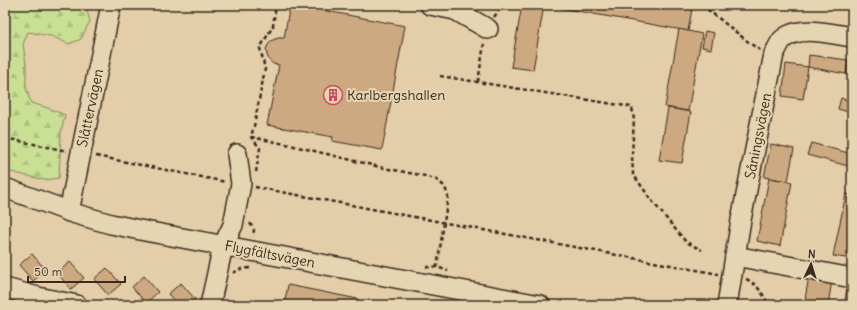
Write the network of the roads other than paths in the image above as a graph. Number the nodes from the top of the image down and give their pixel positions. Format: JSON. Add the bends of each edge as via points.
{"nodes":[{"id":1,"x":111,"y":5,"type":"edge"},
{"id":2,"x":430,"y":5,"type":"edge"},
{"id":3,"x":488,"y":30,"type":"road end"},
{"id":4,"x":852,"y":37,"type":"edge"},
{"id":5,"x":237,"y":154,"type":"dead end"},
{"id":6,"x":5,"y":188,"type":"edge"},
{"id":7,"x":69,"y":212,"type":"junction"},
{"id":8,"x":223,"y":246,"type":"junction"},
{"id":9,"x":735,"y":256,"type":"junction"},
{"id":10,"x":852,"y":278,"type":"edge"},
{"id":11,"x":5,"y":288,"type":"edge"},
{"id":12,"x":76,"y":305,"type":"edge"},
{"id":13,"x":210,"y":305,"type":"edge"},
{"id":14,"x":540,"y":305,"type":"edge"},
{"id":15,"x":726,"y":305,"type":"edge"}],
"edges":[{"from":1,"to":7,"type":"street","name":"Slåttervägen"},
{"from":2,"to":3,"type":"street","via":[[455,10]]},
{"from":4,"to":9,"type":"street","name":"Såningsvägen","via":[[810,31],[795,32],[783,40],[774,54]]},
{"from":5,"to":8,"type":"street","via":[[247,186]]},
{"from":6,"to":7,"type":"street","name":"Flygfältsvägen"},
{"from":7,"to":8,"type":"street","name":"Flygfältsvägen","via":[[111,224]]},
{"from":8,"to":13,"type":"street"},
{"from":8,"to":14,"type":"street","name":"Flygfältsvägen"},
{"from":9,"to":10,"type":"street"},
{"from":9,"to":15,"type":"street","name":"Såningsvägen"},
{"from":11,"to":12,"type":"street"}]}
